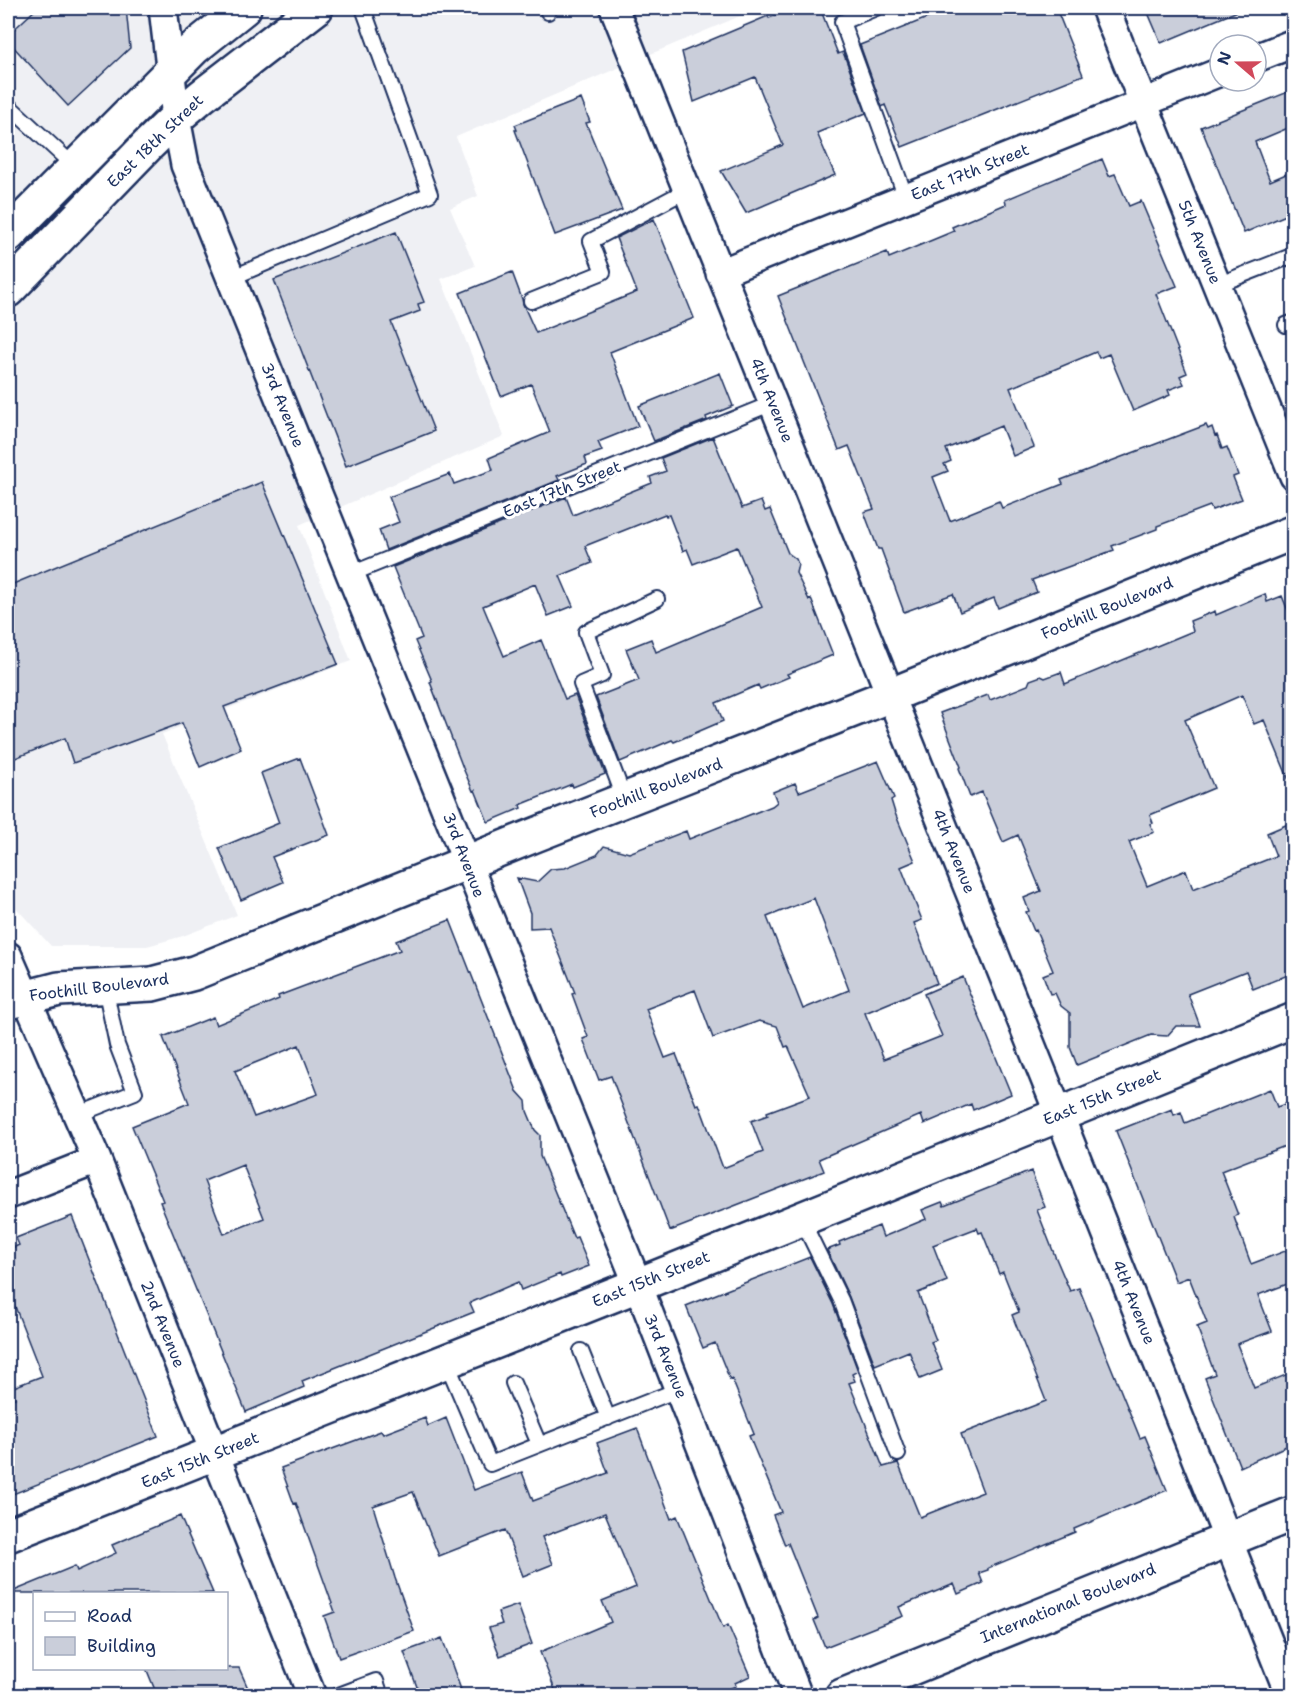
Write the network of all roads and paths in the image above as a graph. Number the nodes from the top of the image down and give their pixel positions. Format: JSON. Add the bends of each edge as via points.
{"nodes":[{"id":1,"x":163,"y":8,"type":"edge"},
{"id":2,"x":244,"y":8,"type":"edge"},
{"id":3,"x":316,"y":8,"type":"edge"},
{"id":4,"x":363,"y":8,"type":"edge"},
{"id":5,"x":614,"y":8,"type":"edge"},
{"id":6,"x":876,"y":8,"type":"edge"},
{"id":7,"x":1106,"y":8,"type":"edge"},
{"id":8,"x":1293,"y":43,"type":"edge"},
{"id":9,"x":1268,"y":53,"type":"edge"},
{"id":10,"x":170,"y":71,"type":"junction"},
{"id":11,"x":1208,"y":77,"type":"edge"},
{"id":12,"x":1144,"y":102,"type":"junction"},
{"id":13,"x":8,"y":105,"type":"edge"},
{"id":14,"x":176,"y":118,"type":"junction"},
{"id":15,"x":75,"y":167,"type":"junction"},
{"id":16,"x":687,"y":190,"type":"junction"},
{"id":17,"x":906,"y":198,"type":"junction"},
{"id":18,"x":8,"y":235,"type":"edge"},
{"id":19,"x":1293,"y":255,"type":"edge"},
{"id":20,"x":720,"y":273,"type":"junction"},
{"id":21,"x":231,"y":278,"type":"junction"},
{"id":22,"x":1217,"y":285,"type":"junction"},
{"id":23,"x":8,"y":290,"type":"edge"},
{"id":24,"x":531,"y":301,"type":"dead end"},
{"id":25,"x":773,"y":403,"type":"junction"},
{"id":26,"x":1293,"y":476,"type":"edge"},
{"id":27,"x":1293,"y":532,"type":"edge"},
{"id":28,"x":351,"y":574,"type":"junction"},
{"id":29,"x":657,"y":599,"type":"dead end"},
{"id":30,"x":891,"y":695,"type":"junction"},
{"id":31,"x":625,"y":800,"type":"junction"},
{"id":32,"x":467,"y":863,"type":"junction"},
{"id":33,"x":8,"y":956,"type":"edge"},
{"id":34,"x":105,"y":987,"type":"junction"},
{"id":35,"x":17,"y":999,"type":"edge"},
{"id":36,"x":1293,"y":1020,"type":"edge"},
{"id":37,"x":77,"y":1114,"type":"junction"},
{"id":38,"x":1059,"y":1114,"type":"junction"},
{"id":39,"x":97,"y":1160,"type":"junction"},
{"id":40,"x":8,"y":1195,"type":"edge"},
{"id":41,"x":801,"y":1218,"type":"junction"},
{"id":42,"x":638,"y":1285,"type":"junction"},
{"id":43,"x":581,"y":1351,"type":"dead end"},
{"id":44,"x":446,"y":1361,"type":"junction"},
{"id":45,"x":513,"y":1383,"type":"dead end"},
{"id":46,"x":680,"y":1389,"type":"junction"},
{"id":47,"x":608,"y":1418,"type":"junction"},
{"id":48,"x":539,"y":1444,"type":"junction"},
{"id":49,"x":215,"y":1454,"type":"junction"},
{"id":50,"x":898,"y":1454,"type":"dead end"},
{"id":51,"x":1293,"y":1513,"type":"edge"},
{"id":52,"x":8,"y":1535,"type":"edge"},
{"id":53,"x":1227,"y":1539,"type":"junction"},
{"id":54,"x":312,"y":1695,"type":"edge"},
{"id":55,"x":336,"y":1695,"type":"edge"},
{"id":56,"x":381,"y":1695,"type":"edge"},
{"id":57,"x":798,"y":1695,"type":"edge"},
{"id":58,"x":842,"y":1695,"type":"edge"},
{"id":59,"x":1290,"y":1695,"type":"edge"}],
"edges":[{"from":1,"to":10,"type":"street","name":"3rd Avenue"},
{"from":2,"to":10,"type":"main road"},
{"from":3,"to":14,"type":"main road","name":"East 18th Street"},
{"from":4,"to":21,"type":"lane","via":[[430,194]]},
{"from":5,"to":16,"type":"street","name":"4th Avenue"},
{"from":6,"to":17,"type":"lane","via":[[842,22]]},
{"from":7,"to":12,"type":"street","name":"5th Avenue"},
{"from":8,"to":9,"type":"street"},
{"from":10,"to":14,"type":"street","name":"3rd Avenue"},
{"from":10,"to":15,"type":"main road"},
{"from":11,"to":12,"type":"street","name":"East 17th Street"},
{"from":12,"to":17,"type":"street","name":"East 17th Street"},
{"from":12,"to":22,"type":"street","name":"5th Avenue"},
{"from":13,"to":15,"type":"lane"},
{"from":14,"to":21,"type":"street","name":"3rd Avenue","via":[[185,165]]},
{"from":14,"to":23,"type":"main road","name":"East 18th Street"},
{"from":15,"to":18,"type":"main road"},
{"from":16,"to":20,"type":"street","name":"4th Avenue"},
{"from":16,"to":24,"type":"lane","via":[[591,241],[603,272]]},
{"from":17,"to":20,"type":"street","name":"East 17th Street"},
{"from":19,"to":22,"type":"lane"},
{"from":20,"to":25,"type":"street","name":"4th Avenue"},
{"from":21,"to":28,"type":"street","name":"3rd Avenue"},
{"from":22,"to":26,"type":"street","name":"5th Avenue"},
{"from":25,"to":28,"type":"lane","name":"East 17th Street"},
{"from":25,"to":30,"type":"street","name":"4th Avenue"},
{"from":27,"to":30,"type":"main road","name":"Foothill Boulevard"},
{"from":28,"to":32,"type":"street","name":"3rd Avenue"},
{"from":29,"to":31,"type":"lane","via":[[586,632],[602,675],[580,684]]},
{"from":30,"to":31,"type":"main road","name":"Foothill Boulevard"},
{"from":30,"to":38,"type":"street","name":"4th Avenue"},
{"from":31,"to":32,"type":"main road","name":"Foothill Boulevard"},
{"from":32,"to":34,"type":"main road","name":"Foothill Boulevard","via":[[194,973],[152,984]]},
{"from":32,"to":42,"type":"street","name":"3rd Avenue"},
{"from":33,"to":35,"type":"street","name":"2nd Avenue"},
{"from":34,"to":35,"type":"main road","name":"Foothill Boulevard","via":[[59,989]]},
{"from":34,"to":37,"type":"lane","via":[[117,1045],[135,1092]]},
{"from":35,"to":37,"type":"street","name":"2nd Avenue"},
{"from":36,"to":38,"type":"main road","name":"East 15th Street"},
{"from":37,"to":39,"type":"street","name":"2nd Avenue"},
{"from":38,"to":41,"type":"main road","name":"East 15th Street"},
{"from":38,"to":53,"type":"street","name":"4th Avenue"},
{"from":39,"to":40,"type":"street"},
{"from":39,"to":49,"type":"street","name":"2nd Avenue"},
{"from":41,"to":42,"type":"main road","name":"East 15th Street"},
{"from":41,"to":50,"type":"lane","via":[[842,1300]]},
{"from":42,"to":44,"type":"main road","name":"East 15th Street"},
{"from":42,"to":46,"type":"street","name":"3rd Avenue"},
{"from":43,"to":47,"type":"lane"},
{"from":44,"to":48,"type":"lane","via":[[490,1464]]},
{"from":44,"to":49,"type":"main road","name":"East 15th Street"},
{"from":45,"to":48,"type":"lane"},
{"from":46,"to":47,"type":"lane"},
{"from":46,"to":57,"type":"street","name":"3rd Avenue"},
{"from":47,"to":48,"type":"lane"},
{"from":49,"to":52,"type":"main road","name":"East 15th Street"},
{"from":49,"to":54,"type":"street","name":"2nd Avenue"},
{"from":51,"to":53,"type":"main road","name":"International Boulevard"},
{"from":53,"to":58,"type":"main road","name":"International Boulevard"},
{"from":53,"to":59,"type":"street","name":"4th Avenue"},
{"from":55,"to":56,"type":"lane","via":[[376,1681]]}]}
